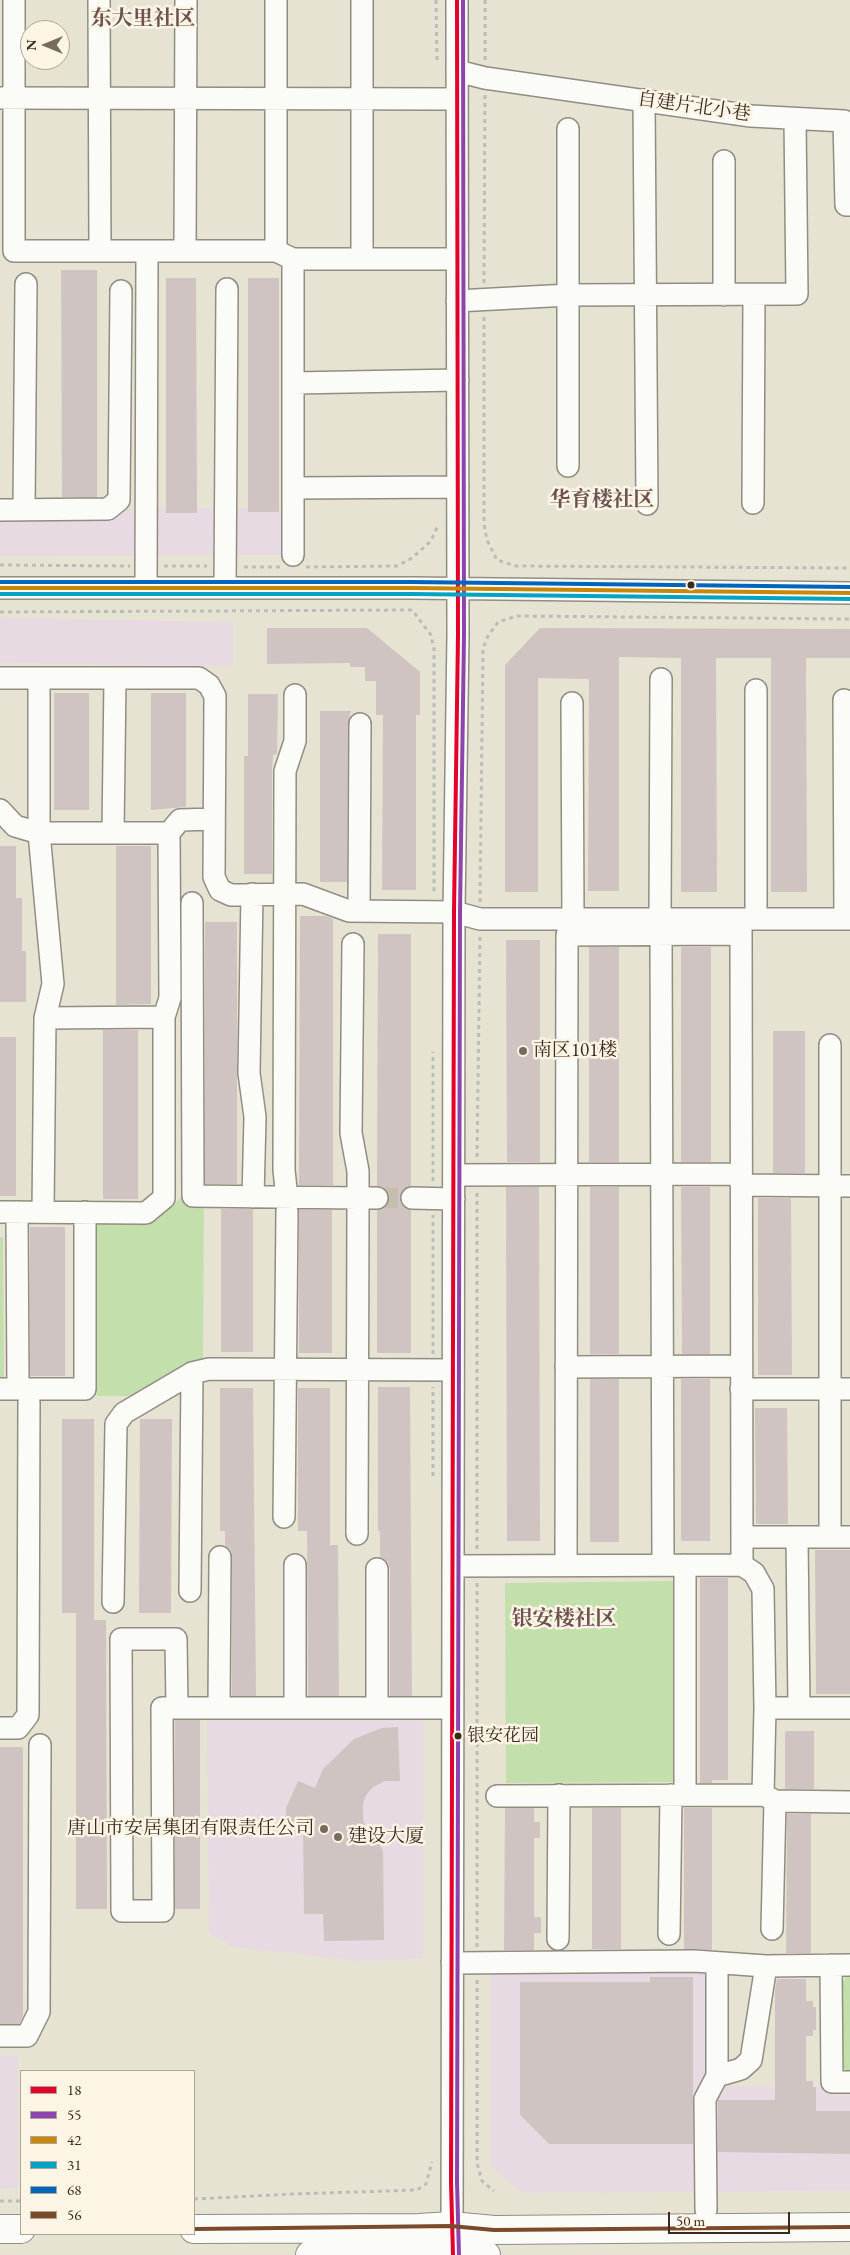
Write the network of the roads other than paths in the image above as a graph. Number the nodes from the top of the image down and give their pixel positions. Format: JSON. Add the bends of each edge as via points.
{"nodes":[{"id":1,"x":14,"y":0,"type":"edge"},
{"id":2,"x":99,"y":0,"type":"edge"},
{"id":3,"x":186,"y":0,"type":"edge"},
{"id":4,"x":276,"y":0,"type":"edge"},
{"id":5,"x":362,"y":0,"type":"edge"},
{"id":6,"x":457,"y":0,"type":"edge"},
{"id":7,"x":457,"y":71,"type":"junction"},
{"id":8,"x":7,"y":98,"type":"edge"},
{"id":9,"x":99,"y":98,"type":"junction"},
{"id":10,"x":185,"y":98,"type":"junction"},
{"id":11,"x":276,"y":98,"type":"junction"},
{"id":12,"x":362,"y":98,"type":"junction"},
{"id":13,"x":457,"y":99,"type":"junction"},
{"id":14,"x":644,"y":100,"type":"junction"},
{"id":15,"x":795,"y":119,"type":"junction"},
{"id":16,"x":568,"y":129,"type":"dead end"},
{"id":17,"x":724,"y":161,"type":"dead end"},
{"id":18,"x":850,"y":205,"type":"edge"},
{"id":19,"x":100,"y":250,"type":"junction"},
{"id":20,"x":7,"y":251,"type":"edge"},
{"id":21,"x":147,"y":251,"type":"junction"},
{"id":22,"x":185,"y":252,"type":"junction"},
{"id":23,"x":284,"y":255,"type":"junction"},
{"id":24,"x":362,"y":259,"type":"junction"},
{"id":25,"x":457,"y":260,"type":"junction"},
{"id":26,"x":26,"y":284,"type":"dead end"},
{"id":27,"x":227,"y":289,"type":"dead end"},
{"id":28,"x":121,"y":291,"type":"dead end"},
{"id":29,"x":568,"y":295,"type":"junction"},
{"id":30,"x":646,"y":295,"type":"junction"},
{"id":31,"x":724,"y":295,"type":"junction"},
{"id":32,"x":754,"y":296,"type":"junction"},
{"id":33,"x":457,"y":301,"type":"junction"},
{"id":34,"x":458,"y":380,"type":"junction"},
{"id":35,"x":293,"y":383,"type":"junction"},
{"id":36,"x":568,"y":466,"type":"dead end"},
{"id":37,"x":293,"y":488,"type":"junction"},
{"id":38,"x":458,"y":488,"type":"junction"},
{"id":39,"x":753,"y":503,"type":"dead end"},
{"id":40,"x":646,"y":504,"type":"dead end"},
{"id":41,"x":24,"y":509,"type":"junction"},
{"id":42,"x":0,"y":510,"type":"edge"},
{"id":43,"x":293,"y":556,"type":"dead end"},
{"id":44,"x":0,"y":588,"type":"edge"},
{"id":45,"x":146,"y":588,"type":"junction"},
{"id":46,"x":225,"y":588,"type":"junction"},
{"id":47,"x":458,"y":590,"type":"junction"},
{"id":48,"x":850,"y":593,"type":"edge"},
{"id":49,"x":0,"y":678,"type":"edge"},
{"id":50,"x":39,"y":678,"type":"junction"},
{"id":51,"x":115,"y":678,"type":"junction"},
{"id":52,"x":661,"y":679,"type":"dead end"},
{"id":53,"x":756,"y":690,"type":"dead end"},
{"id":54,"x":295,"y":695,"type":"dead end"},
{"id":55,"x":844,"y":700,"type":"dead end"},
{"id":56,"x":572,"y":703,"type":"dead end"},
{"id":57,"x":360,"y":724,"type":"dead end"},
{"id":58,"x":0,"y":810,"type":"edge"},
{"id":59,"x":214,"y":819,"type":"junction"},
{"id":60,"x":39,"y":833,"type":"junction"},
{"id":61,"x":112,"y":833,"type":"junction"},
{"id":62,"x":169,"y":833,"type":"junction"},
{"id":63,"x":252,"y":894,"type":"junction"},
{"id":64,"x":284,"y":894,"type":"junction"},
{"id":65,"x":192,"y":903,"type":"dead end"},
{"id":66,"x":359,"y":911,"type":"junction"},
{"id":67,"x":454,"y":912,"type":"junction"},
{"id":68,"x":573,"y":919,"type":"junction"},
{"id":69,"x":847,"y":919,"type":"edge"},
{"id":70,"x":746,"y":924,"type":"junction"},
{"id":71,"x":661,"y":927,"type":"junction"},
{"id":72,"x":352,"y":944,"type":"dead end"},
{"id":73,"x":164,"y":1017,"type":"junction"},
{"id":74,"x":45,"y":1018,"type":"junction"},
{"id":75,"x":830,"y":1045,"type":"dead end"},
{"id":76,"x":566,"y":1173,"type":"junction"},
{"id":77,"x":662,"y":1174,"type":"junction"},
{"id":78,"x":454,"y":1175,"type":"junction"},
{"id":79,"x":741,"y":1180,"type":"junction"},
{"id":80,"x":840,"y":1186,"type":"edge"},
{"id":81,"x":253,"y":1198,"type":"junction"},
{"id":82,"x":412,"y":1198,"type":"tunnel mouth"},
{"id":83,"x":454,"y":1198,"type":"junction"},
{"id":84,"x":364,"y":1202,"type":"junction"},
{"id":85,"x":287,"y":1204,"type":"junction"},
{"id":86,"x":8,"y":1212,"type":"edge"},
{"id":87,"x":44,"y":1212,"type":"junction"},
{"id":88,"x":86,"y":1212,"type":"junction"},
{"id":89,"x":741,"y":1366,"type":"junction"},
{"id":90,"x":566,"y":1367,"type":"junction"},
{"id":91,"x":663,"y":1367,"type":"junction"},
{"id":92,"x":285,"y":1370,"type":"junction"},
{"id":93,"x":453,"y":1370,"type":"junction"},
{"id":94,"x":358,"y":1371,"type":"junction"},
{"id":95,"x":192,"y":1373,"type":"junction"},
{"id":96,"x":741,"y":1389,"type":"junction"},
{"id":97,"x":840,"y":1389,"type":"edge"},
{"id":98,"x":22,"y":1396,"type":"edge"},
{"id":99,"x":0,"y":1403,"type":"edge"},
{"id":100,"x":284,"y":1517,"type":"dead end"},
{"id":101,"x":357,"y":1534,"type":"dead end"},
{"id":102,"x":742,"y":1536,"type":"junction"},
{"id":103,"x":797,"y":1536,"type":"junction"},
{"id":104,"x":840,"y":1537,"type":"edge"},
{"id":105,"x":220,"y":1557,"type":"dead end"},
{"id":106,"x":295,"y":1565,"type":"dead end"},
{"id":107,"x":566,"y":1565,"type":"junction"},
{"id":108,"x":663,"y":1565,"type":"junction"},
{"id":109,"x":685,"y":1565,"type":"junction"},
{"id":110,"x":742,"y":1565,"type":"junction"},
{"id":111,"x":453,"y":1566,"type":"junction"},
{"id":112,"x":377,"y":1569,"type":"dead end"},
{"id":113,"x":190,"y":1591,"type":"dead end"},
{"id":114,"x":113,"y":1602,"type":"dead end"},
{"id":115,"x":177,"y":1708,"type":"junction"},
{"id":116,"x":219,"y":1708,"type":"junction"},
{"id":117,"x":295,"y":1708,"type":"junction"},
{"id":118,"x":377,"y":1708,"type":"junction"},
{"id":119,"x":452,"y":1708,"type":"junction"},
{"id":120,"x":764,"y":1708,"type":"junction"},
{"id":121,"x":799,"y":1708,"type":"junction"},
{"id":122,"x":850,"y":1708,"type":"edge"},
{"id":123,"x":0,"y":1728,"type":"edge"},
{"id":124,"x":40,"y":1745,"type":"dead end"},
{"id":125,"x":559,"y":1795,"type":"junction"},
{"id":126,"x":678,"y":1795,"type":"junction"},
{"id":127,"x":498,"y":1796,"type":"dead end"},
{"id":128,"x":769,"y":1798,"type":"junction"},
{"id":129,"x":850,"y":1802,"type":"edge"},
{"id":130,"x":772,"y":1929,"type":"dead end"},
{"id":131,"x":669,"y":1934,"type":"dead end"},
{"id":132,"x":558,"y":1939,"type":"dead end"},
{"id":133,"x":452,"y":1963,"type":"junction"},
{"id":134,"x":717,"y":1963,"type":"junction"},
{"id":135,"x":840,"y":1965,"type":"edge"},
{"id":136,"x":766,"y":1966,"type":"junction"},
{"id":137,"x":0,"y":2036,"type":"edge"},
{"id":138,"x":717,"y":2076,"type":"junction"},
{"id":139,"x":850,"y":2082,"type":"edge"},
{"id":140,"x":706,"y":2210,"type":"dead end"},
{"id":141,"x":451,"y":2226,"type":"junction"},
{"id":142,"x":850,"y":2227,"type":"edge"},
{"id":143,"x":0,"y":2229,"type":"edge"},
{"id":144,"x":20,"y":2229,"type":"edge"},
{"id":145,"x":195,"y":2229,"type":"edge"},
{"id":146,"x":453,"y":2254,"type":"edge"},
{"id":147,"x":310,"y":2255,"type":"edge"},
{"id":148,"x":486,"y":2255,"type":"edge"}],
"edges":[{"from":1,"to":8,"type":"street"},
{"from":2,"to":9,"type":"street"},
{"from":3,"to":10,"type":"street"},
{"from":4,"to":11,"type":"street"},
{"from":5,"to":12,"type":"street"},
{"from":6,"to":7,"type":"street"},
{"from":7,"to":13,"type":"street"},
{"from":7,"to":14,"type":"street","name":"自建片北小巷","via":[[485,78]]},
{"from":8,"to":9,"type":"street"},
{"from":8,"to":20,"type":"street"},
{"from":9,"to":10,"type":"street"},
{"from":9,"to":19,"type":"street"},
{"from":10,"to":11,"type":"street"},
{"from":10,"to":22,"type":"street"},
{"from":11,"to":12,"type":"street"},
{"from":11,"to":23,"type":"street"},
{"from":12,"to":13,"type":"street"},
{"from":12,"to":24,"type":"street"},
{"from":13,"to":25,"type":"street"},
{"from":14,"to":15,"type":"street","name":"自建片北小巷","via":[[751,116]]},
{"from":14,"to":30,"type":"street"},
{"from":15,"to":18,"type":"street","name":"自建片北小巷","via":[[844,121],[846,205]]},
{"from":15,"to":32,"type":"street","via":[[797,294]]},
{"from":16,"to":29,"type":"street"},
{"from":17,"to":31,"type":"street"},
{"from":19,"to":20,"type":"street"},
{"from":19,"to":21,"type":"street"},
{"from":21,"to":22,"type":"street"},
{"from":21,"to":45,"type":"street"},
{"from":22,"to":23,"type":"street"},
{"from":23,"to":24,"type":"street"},
{"from":23,"to":35,"type":"street"},
{"from":24,"to":25,"type":"street"},
{"from":25,"to":33,"type":"street"},
{"from":26,"to":41,"type":"street"},
{"from":27,"to":46,"type":"street"},
{"from":28,"to":41,"type":"street","via":[[119,500],[108,509]]},
{"from":29,"to":30,"type":"street"},
{"from":29,"to":33,"type":"street"},
{"from":29,"to":36,"type":"street"},
{"from":30,"to":31,"type":"street"},
{"from":30,"to":40,"type":"street"},
{"from":31,"to":32,"type":"street"},
{"from":32,"to":39,"type":"street"},
{"from":33,"to":34,"type":"street"},
{"from":34,"to":35,"type":"street"},
{"from":34,"to":38,"type":"street"},
{"from":35,"to":37,"type":"street"},
{"from":37,"to":38,"type":"street"},
{"from":37,"to":43,"type":"street"},
{"from":38,"to":47,"type":"street"},
{"from":41,"to":42,"type":"street"},
{"from":44,"to":45,"type":"street"},
{"from":45,"to":46,"type":"street"},
{"from":46,"to":47,"type":"street"},
{"from":47,"to":48,"type":"street"},
{"from":47,"to":67,"type":"street"},
{"from":49,"to":50,"type":"street"},
{"from":50,"to":51,"type":"street"},
{"from":50,"to":60,"type":"street"},
{"from":51,"to":59,"type":"street","via":[[199,678],[209,685],[215,696]]},
{"from":51,"to":61,"type":"street"},
{"from":52,"to":71,"type":"street"},
{"from":53,"to":70,"type":"street"},
{"from":54,"to":64,"type":"street","via":[[296,741],[285,771]]},
{"from":55,"to":69,"type":"street"},
{"from":56,"to":68,"type":"street"},
{"from":57,"to":66,"type":"street"},
{"from":58,"to":60,"type":"street","via":[[15,826]]},
{"from":59,"to":62,"type":"street","via":[[180,820]]},
{"from":59,"to":63,"type":"street","via":[[214,877],[220,890],[231,894]]},
{"from":60,"to":61,"type":"street"},
{"from":60,"to":74,"type":"street","via":[[53,984]]},
{"from":61,"to":62,"type":"street"},
{"from":62,"to":73,"type":"street","via":[[170,998]]},
{"from":63,"to":64,"type":"street"},
{"from":63,"to":81,"type":"street","via":[[249,1073],[255,1117]]},
{"from":64,"to":66,"type":"street","via":[[303,894],[349,911]]},
{"from":64,"to":85,"type":"street","via":[[284,1170]]},
{"from":65,"to":81,"type":"street","via":[[193,1196]]},
{"from":66,"to":67,"type":"street"},
{"from":67,"to":68,"type":"street","via":[[480,919]]},
{"from":67,"to":78,"type":"street"},
{"from":68,"to":71,"type":"street"},
{"from":69,"to":70,"type":"street"},
{"from":70,"to":71,"type":"street"},
{"from":70,"to":79,"type":"street"},
{"from":71,"to":76,"type":"street","via":[[567,935]]},
{"from":71,"to":77,"type":"street"},
{"from":72,"to":84,"type":"street","via":[[351,1133]]},
{"from":73,"to":74,"type":"street"},
{"from":73,"to":88,"type":"street","via":[[164,1198],[146,1213]]},
{"from":74,"to":87,"type":"street"},
{"from":75,"to":80,"type":"street"},
{"from":76,"to":77,"type":"street"},
{"from":76,"to":78,"type":"street"},
{"from":76,"to":90,"type":"street"},
{"from":77,"to":79,"type":"street"},
{"from":77,"to":91,"type":"street"},
{"from":78,"to":83,"type":"street"},
{"from":79,"to":80,"type":"street"},
{"from":79,"to":89,"type":"street"},
{"from":80,"to":97,"type":"street"},
{"from":81,"to":85,"type":"street"},
{"from":82,"to":83,"type":"street"},
{"from":83,"to":93,"type":"street"},
{"from":84,"to":85,"type":"street"},
{"from":84,"to":94,"type":"street"},
{"from":85,"to":92,"type":"street"},
{"from":86,"to":87,"type":"street"},
{"from":86,"to":98,"type":"street"},
{"from":87,"to":88,"type":"street"},
{"from":88,"to":98,"type":"street","via":[[85,1389]]},
{"from":89,"to":91,"type":"street"},
{"from":89,"to":96,"type":"street"},
{"from":90,"to":91,"type":"street"},
{"from":90,"to":107,"type":"street"},
{"from":91,"to":108,"type":"street"},
{"from":92,"to":94,"type":"street"},
{"from":92,"to":95,"type":"street","via":[[210,1369]]},
{"from":92,"to":100,"type":"street"},
{"from":93,"to":94,"type":"street"},
{"from":93,"to":111,"type":"street"},
{"from":94,"to":101,"type":"street"},
{"from":95,"to":113,"type":"street"},
{"from":95,"to":114,"type":"street","via":[[124,1413],[116,1424]]},
{"from":96,"to":97,"type":"street"},
{"from":96,"to":102,"type":"street"},
{"from":97,"to":104,"type":"street"},
{"from":98,"to":99,"type":"street"},
{"from":98,"to":123,"type":"street","via":[[28,1715],[18,1728]]},
{"from":102,"to":103,"type":"street"},
{"from":102,"to":110,"type":"street"},
{"from":103,"to":104,"type":"street"},
{"from":103,"to":121,"type":"street"},
{"from":105,"to":116,"type":"street"},
{"from":106,"to":117,"type":"street"},
{"from":107,"to":108,"type":"street"},
{"from":107,"to":111,"type":"street"},
{"from":108,"to":109,"type":"street"},
{"from":109,"to":110,"type":"street"},
{"from":109,"to":126,"type":"street"},
{"from":110,"to":120,"type":"street","via":[[754,1573],[763,1589]]},
{"from":111,"to":119,"type":"street"},
{"from":112,"to":118,"type":"street"},
{"from":115,"to":115,"type":"street","via":[[162,1708],[163,1911],[122,1911],[121,1639],[176,1639]]},
{"from":115,"to":116,"type":"street"},
{"from":116,"to":117,"type":"street"},
{"from":117,"to":118,"type":"street"},
{"from":118,"to":119,"type":"street"},
{"from":119,"to":133,"type":"street"},
{"from":120,"to":121,"type":"street"},
{"from":120,"to":128,"type":"street"},
{"from":121,"to":122,"type":"street"},
{"from":124,"to":137,"type":"street","via":[[39,2012],[27,2036]]},
{"from":125,"to":126,"type":"street"},
{"from":125,"to":127,"type":"street"},
{"from":125,"to":132,"type":"street"},
{"from":126,"to":128,"type":"street"},
{"from":126,"to":131,"type":"street"},
{"from":128,"to":129,"type":"street"},
{"from":128,"to":130,"type":"street"},
{"from":133,"to":134,"type":"street"},
{"from":133,"to":141,"type":"street"},
{"from":134,"to":136,"type":"street"},
{"from":134,"to":138,"type":"street"},
{"from":135,"to":136,"type":"street"},
{"from":135,"to":139,"type":"street","via":[[832,2082]]},
{"from":136,"to":138,"type":"street","via":[[751,2060],[741,2069]]},
{"from":138,"to":140,"type":"street","via":[[705,2098]]},
{"from":141,"to":142,"type":"main road","via":[[494,2230]]},
{"from":141,"to":145,"type":"main road"},
{"from":141,"to":146,"type":"street"},
{"from":143,"to":144,"type":"main road"},
{"from":146,"to":147,"type":"main road"},
{"from":146,"to":148,"type":"main road"}]}
